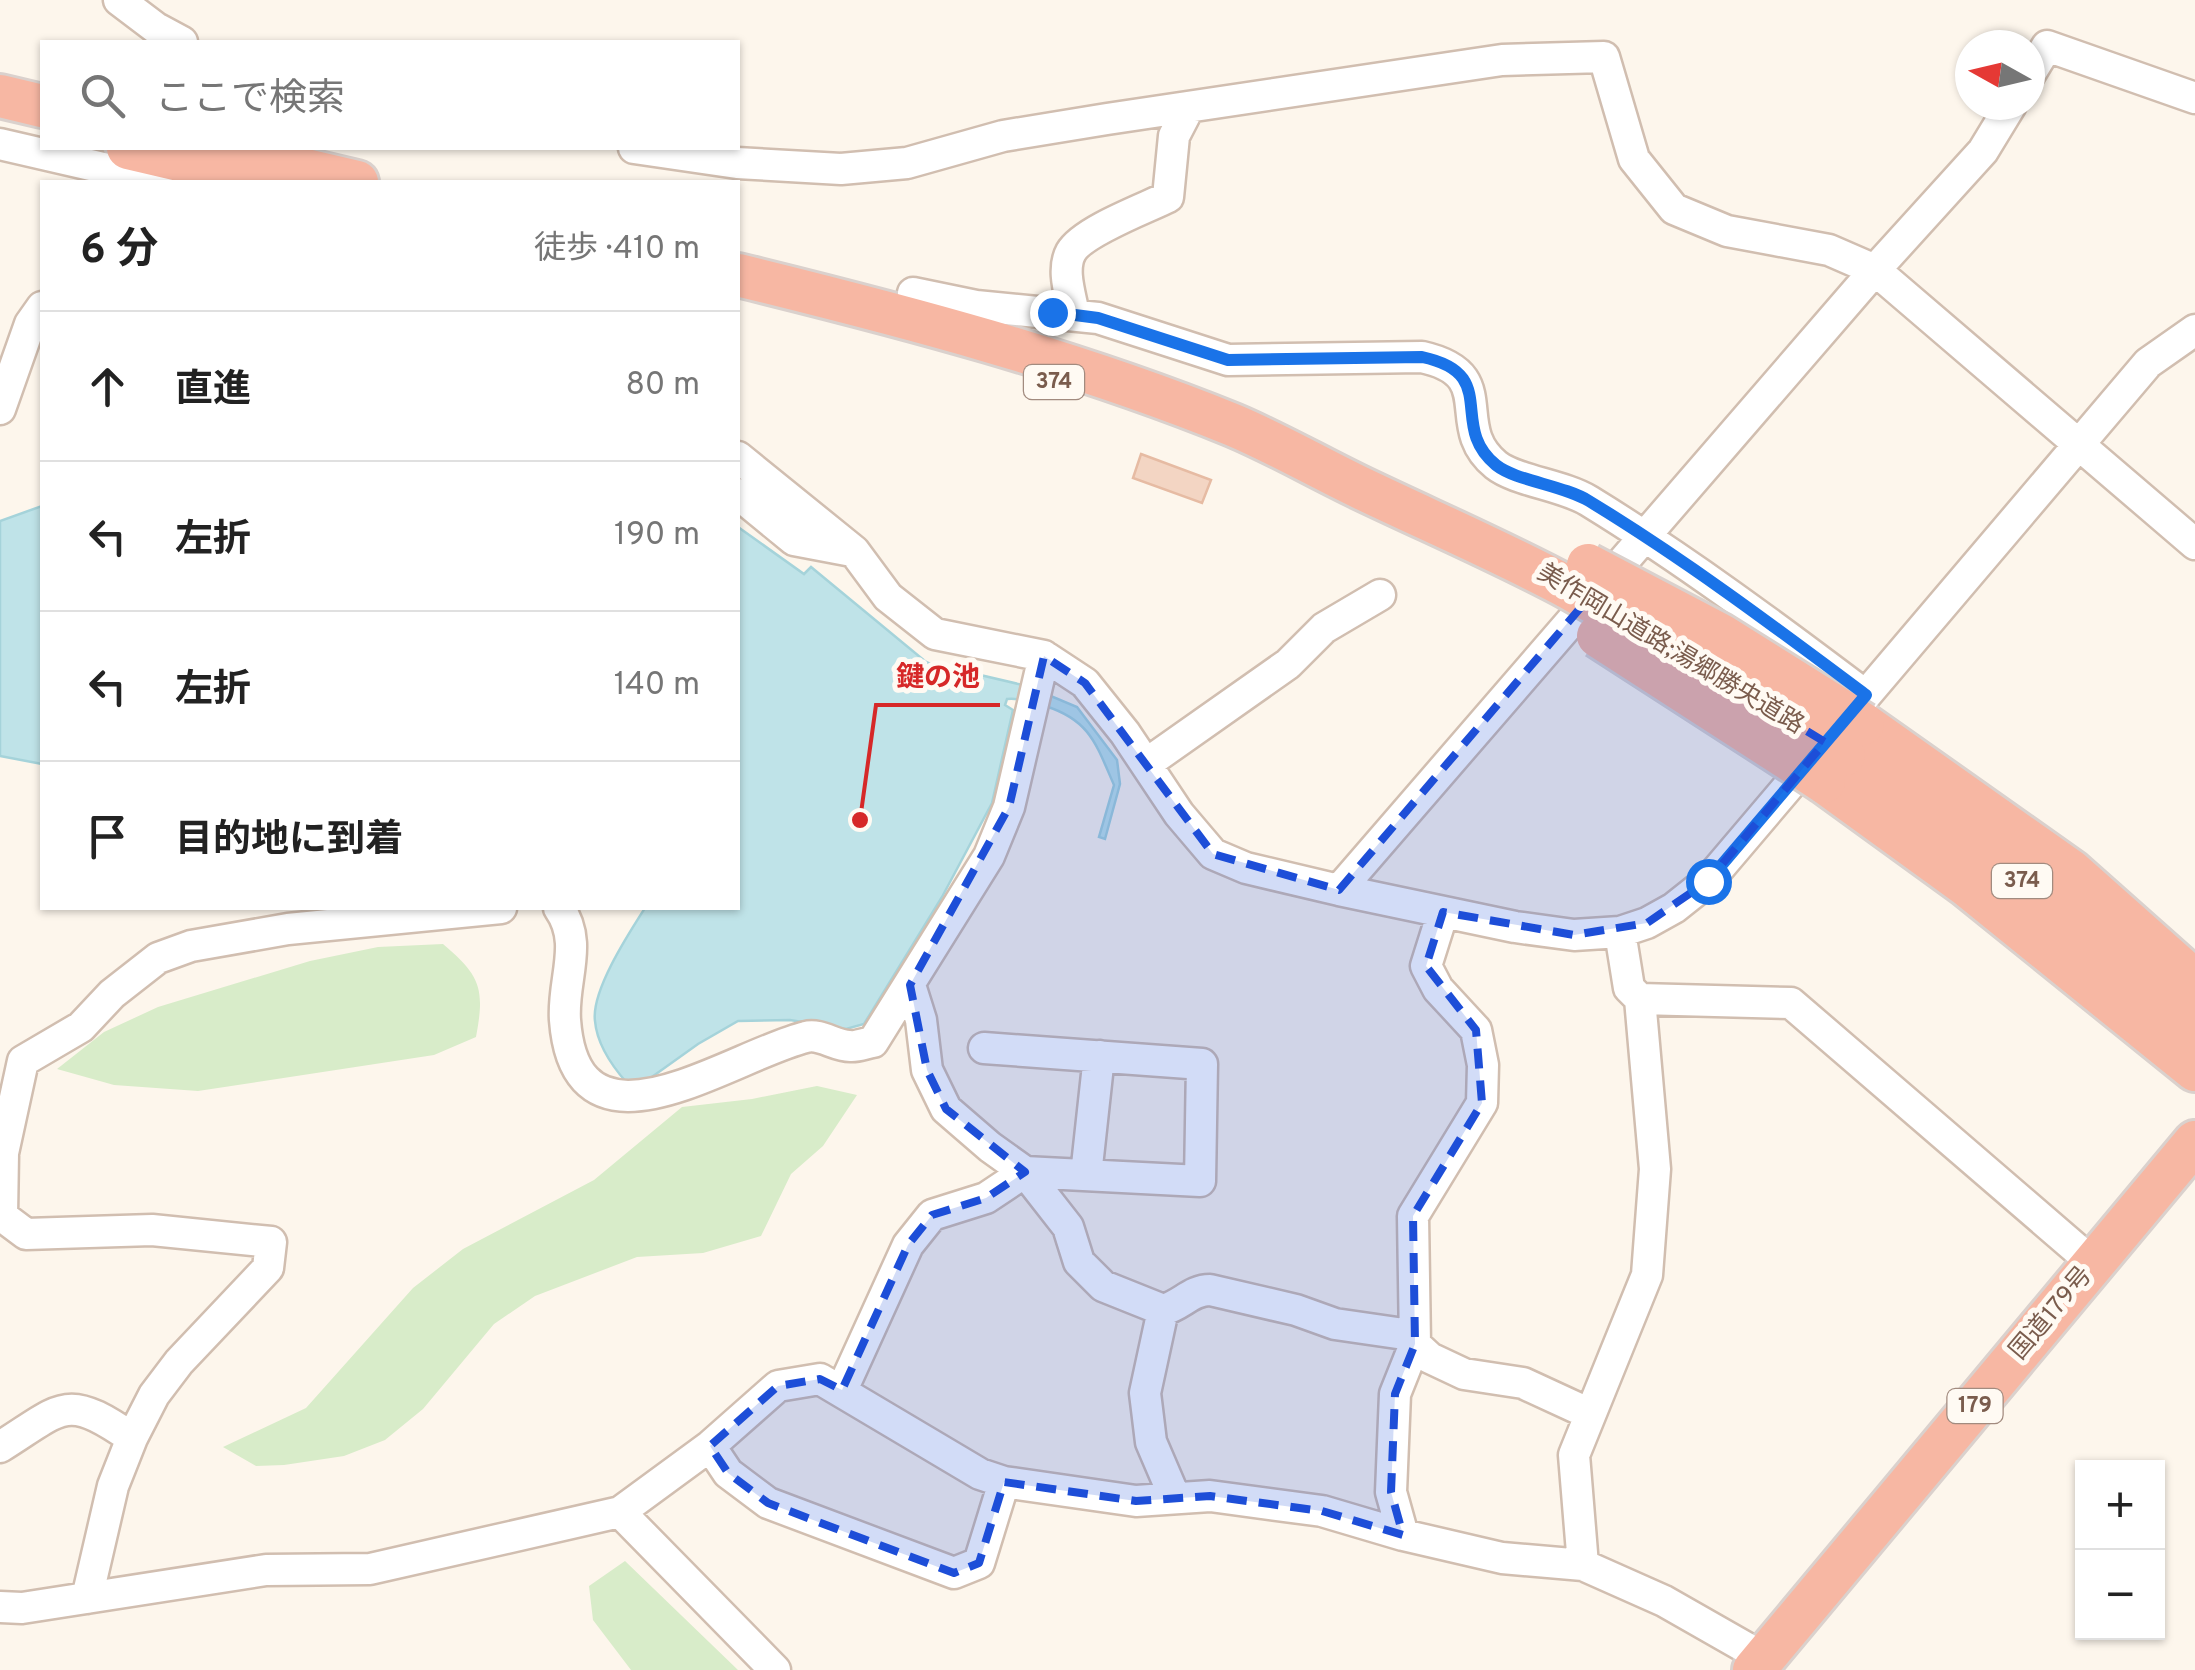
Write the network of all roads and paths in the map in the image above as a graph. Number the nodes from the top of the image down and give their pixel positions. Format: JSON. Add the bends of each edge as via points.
{"nodes":[{"id":1,"x":119,"y":0,"type":"edge"},
{"id":2,"x":178,"y":40,"type":"edge"},
{"id":3,"x":2045,"y":49,"type":"edge"},
{"id":4,"x":0,"y":96,"type":"edge"},
{"id":5,"x":2195,"y":98,"type":"edge"},
{"id":6,"x":40,"y":106,"type":"edge"},
{"id":7,"x":1189,"y":107,"type":"junction"},
{"id":8,"x":0,"y":116,"type":"edge"},
{"id":9,"x":2002,"y":120,"type":"edge"},
{"id":10,"x":40,"y":126,"type":"edge"},
{"id":11,"x":0,"y":144,"type":"edge"},
{"id":12,"x":137,"y":150,"type":"edge"},
{"id":13,"x":221,"y":150,"type":"edge"},
{"id":14,"x":647,"y":150,"type":"edge"},
{"id":15,"x":155,"y":180,"type":"edge"},
{"id":16,"x":264,"y":180,"type":"edge"},
{"id":17,"x":349,"y":180,"type":"edge"},
{"id":18,"x":1875,"y":270,"type":"junction"},
{"id":19,"x":740,"y":275,"type":"edge"},
{"id":20,"x":913,"y":293,"type":"dead end"},
{"id":21,"x":740,"y":296,"type":"edge"},
{"id":22,"x":40,"y":310,"type":"edge"},
{"id":23,"x":1074,"y":315,"type":"junction"},
{"id":24,"x":2195,"y":330,"type":"edge"},
{"id":25,"x":0,"y":408,"type":"edge"},
{"id":26,"x":2078,"y":443,"type":"junction"},
{"id":27,"x":740,"y":459,"type":"edge"},
{"id":28,"x":1374,"y":494,"type":"junction"},
{"id":29,"x":740,"y":496,"type":"edge"},
{"id":30,"x":1646,"y":535,"type":"junction"},
{"id":31,"x":2195,"y":544,"type":"edge"},
{"id":32,"x":854,"y":551,"type":"junction"},
{"id":33,"x":1380,"y":595,"type":"dead end"},
{"id":34,"x":1568,"y":598,"type":"junction"},
{"id":35,"x":1044,"y":656,"type":"junction"},
{"id":36,"x":1838,"y":747,"type":"junction"},
{"id":37,"x":1146,"y":764,"type":"junction"},
{"id":38,"x":1339,"y":890,"type":"junction"},
{"id":39,"x":480,"y":910,"type":"edge"},
{"id":40,"x":560,"y":910,"type":"edge"},
{"id":41,"x":1443,"y":912,"type":"junction"},
{"id":42,"x":1620,"y":932,"type":"junction"},
{"id":43,"x":910,"y":985,"type":"junction"},
{"id":44,"x":1640,"y":999,"type":"junction"},
{"id":45,"x":2194,"y":1008,"type":"edge"},
{"id":46,"x":984,"y":1048,"type":"dead end"},
{"id":47,"x":12,"y":1056,"type":"edge"},
{"id":48,"x":1099,"y":1056,"type":"junction"},
{"id":49,"x":2195,"y":1070,"type":"edge"},
{"id":50,"x":2195,"y":1142,"type":"edge"},
{"id":51,"x":1026,"y":1172,"type":"junction"},
{"id":52,"x":1086,"y":1175,"type":"junction"},
{"id":53,"x":2094,"y":1264,"type":"junction"},
{"id":54,"x":1163,"y":1310,"type":"junction"},
{"id":55,"x":1415,"y":1344,"type":"junction"},
{"id":56,"x":842,"y":1390,"type":"junction"},
{"id":57,"x":1588,"y":1414,"type":"junction"},
{"id":58,"x":132,"y":1438,"type":"junction"},
{"id":59,"x":710,"y":1446,"type":"junction"},
{"id":60,"x":0,"y":1447,"type":"edge"},
{"id":61,"x":1004,"y":1482,"type":"junction"},
{"id":62,"x":1175,"y":1498,"type":"junction"},
{"id":63,"x":620,"y":1512,"type":"junction"},
{"id":64,"x":1403,"y":1536,"type":"junction"},
{"id":65,"x":1583,"y":1565,"type":"junction"},
{"id":66,"x":87,"y":1598,"type":"junction"},
{"id":67,"x":0,"y":1606,"type":"edge"},
{"id":68,"x":1759,"y":1664,"type":"edge"},
{"id":69,"x":775,"y":1670,"type":"edge"}],
"edges":[{"from":1,"to":2,"type":"street"},
{"from":3,"to":5,"type":"street"},
{"from":4,"to":6,"type":"highway"},
{"from":7,"to":14,"type":"street","via":[[1003,136],[907,163],[841,169],[737,164]]},
{"from":7,"to":18,"type":"street","via":[[1502,60],[1604,57],[1634,160],[1674,210],[1726,232],[1829,250]]},
{"from":7,"to":23,"type":"street","via":[[1174,136],[1168,197],[1072,250],[1066,271]]},
{"from":8,"to":10,"type":"highway"},
{"from":9,"to":18,"type":"street","via":[[1984,151]]},
{"from":11,"to":15,"type":"street"},
{"from":12,"to":16,"type":"highway"},
{"from":13,"to":17,"type":"highway"},
{"from":18,"to":26,"type":"street"},
{"from":18,"to":30,"type":"street"},
{"from":19,"to":28,"type":"highway","name":"美作岡山道路;湯郷勝央道路","number":"374","via":[[1078,369],[1236,426]]},
{"from":20,"to":23,"type":"street"},
{"from":21,"to":28,"type":"highway","name":"美作岡山道路;湯郷勝央道路","number":"374","via":[[976,358]]},
{"from":22,"to":25,"type":"street"},
{"from":23,"to":30,"type":"street","via":[[1228,360],[1445,362],[1462,373],[1476,445],[1499,468],[1574,492]]},
{"from":24,"to":26,"type":"street","via":[[2148,363]]},
{"from":26,"to":31,"type":"street"},
{"from":26,"to":36,"type":"street"},
{"from":27,"to":32,"type":"street"},
{"from":28,"to":34,"type":"highway","name":"美作岡山道路;湯郷勝央道路","number":"374","via":[[1515,559]]},
{"from":29,"to":32,"type":"street","via":[[794,540]]},
{"from":30,"to":34,"type":"street"},
{"from":30,"to":36,"type":"street","via":[[1698,569]]},
{"from":32,"to":35,"type":"street","via":[[888,596],[935,634]]},
{"from":33,"to":37,"type":"street","via":[[1324,628],[1288,664]]},
{"from":34,"to":36,"type":"street"},
{"from":34,"to":36,"type":"highway","name":"美作岡山道路;湯郷勝央道路","number":"374","bridge":true,"via":[[1699,663]]},
{"from":34,"to":38,"type":"street"},
{"from":35,"to":37,"type":"street","via":[[1085,683]]},
{"from":35,"to":43,"type":"street","via":[[1009,807],[988,856]]},
{"from":36,"to":42,"type":"street","via":[[1708,881],[1661,916]]},
{"from":36,"to":45,"type":"highway","name":"美作岡山道路;湯郷勝央道路","number":"374"},
{"from":36,"to":49,"type":"highway","via":[[1966,886]]},
{"from":37,"to":38,"type":"street","via":[[1213,854]]},
{"from":38,"to":41,"type":"street"},
{"from":39,"to":47,"type":"street","via":[[288,928],[191,946],[158,958],[81,1027]]},
{"from":40,"to":43,"type":"street","via":[[573,939],[565,1019],[585,1083],[600,1092],[642,1098],[810,1035],[850,1046],[873,1042]]},
{"from":41,"to":42,"type":"street","via":[[1574,935]]},
{"from":41,"to":55,"type":"street","via":[[1426,966],[1438,990],[1476,1030],[1482,1103],[1413,1216]]},
{"from":42,"to":44,"type":"street","via":[[1630,988]]},
{"from":43,"to":51,"type":"street","via":[[927,1070],[946,1109]]},
{"from":44,"to":53,"type":"street","via":[[1791,1003]]},
{"from":44,"to":57,"type":"street","via":[[1655,1170],[1647,1275]]},
{"from":46,"to":48,"type":"street"},
{"from":47,"to":58,"type":"street","via":[[2,1216],[26,1234],[152,1230],[272,1242],[268,1268],[179,1362]]},
{"from":48,"to":52,"type":"street"},
{"from":48,"to":52,"type":"street","via":[[1202,1064],[1200,1181]]},
{"from":50,"to":53,"type":"highway","name":"国道179号","number":"179"},
{"from":51,"to":52,"type":"street"},
{"from":51,"to":54,"type":"street","via":[[1068,1227],[1079,1262],[1103,1286]]},
{"from":51,"to":56,"type":"street","via":[[986,1198],[932,1215],[908,1246]]},
{"from":53,"to":68,"type":"highway","name":"国道179号","number":"179"},
{"from":54,"to":55,"type":"street","via":[[1197,1290],[1210,1290],[1335,1324],[1404,1334]]},
{"from":54,"to":62,"type":"street","via":[[1145,1394],[1152,1442]]},
{"from":55,"to":57,"type":"street","via":[[1464,1374],[1523,1383]]},
{"from":55,"to":64,"type":"street","via":[[1394,1394],[1391,1492]]},
{"from":56,"to":59,"type":"street","via":[[820,1379],[778,1386]]},
{"from":56,"to":61,"type":"street"},
{"from":57,"to":65,"type":"street","via":[[1574,1455]]},
{"from":58,"to":60,"type":"street","via":[[98,1414],[74,1407]]},
{"from":58,"to":66,"type":"street","via":[[113,1486]]},
{"from":59,"to":61,"type":"street","via":[[728,1473],[768,1503],[954,1574],[979,1563]]},
{"from":59,"to":63,"type":"street"},
{"from":61,"to":62,"type":"street","via":[[1136,1501]]},
{"from":62,"to":64,"type":"street","via":[[1210,1496],[1322,1511]]},
{"from":63,"to":66,"type":"street","via":[[370,1569],[266,1570]]},
{"from":63,"to":69,"type":"street"},
{"from":64,"to":65,"type":"street","via":[[1502,1558]]},
{"from":65,"to":68,"type":"street","via":[[1664,1601]]},
{"from":66,"to":67,"type":"street"}]}
